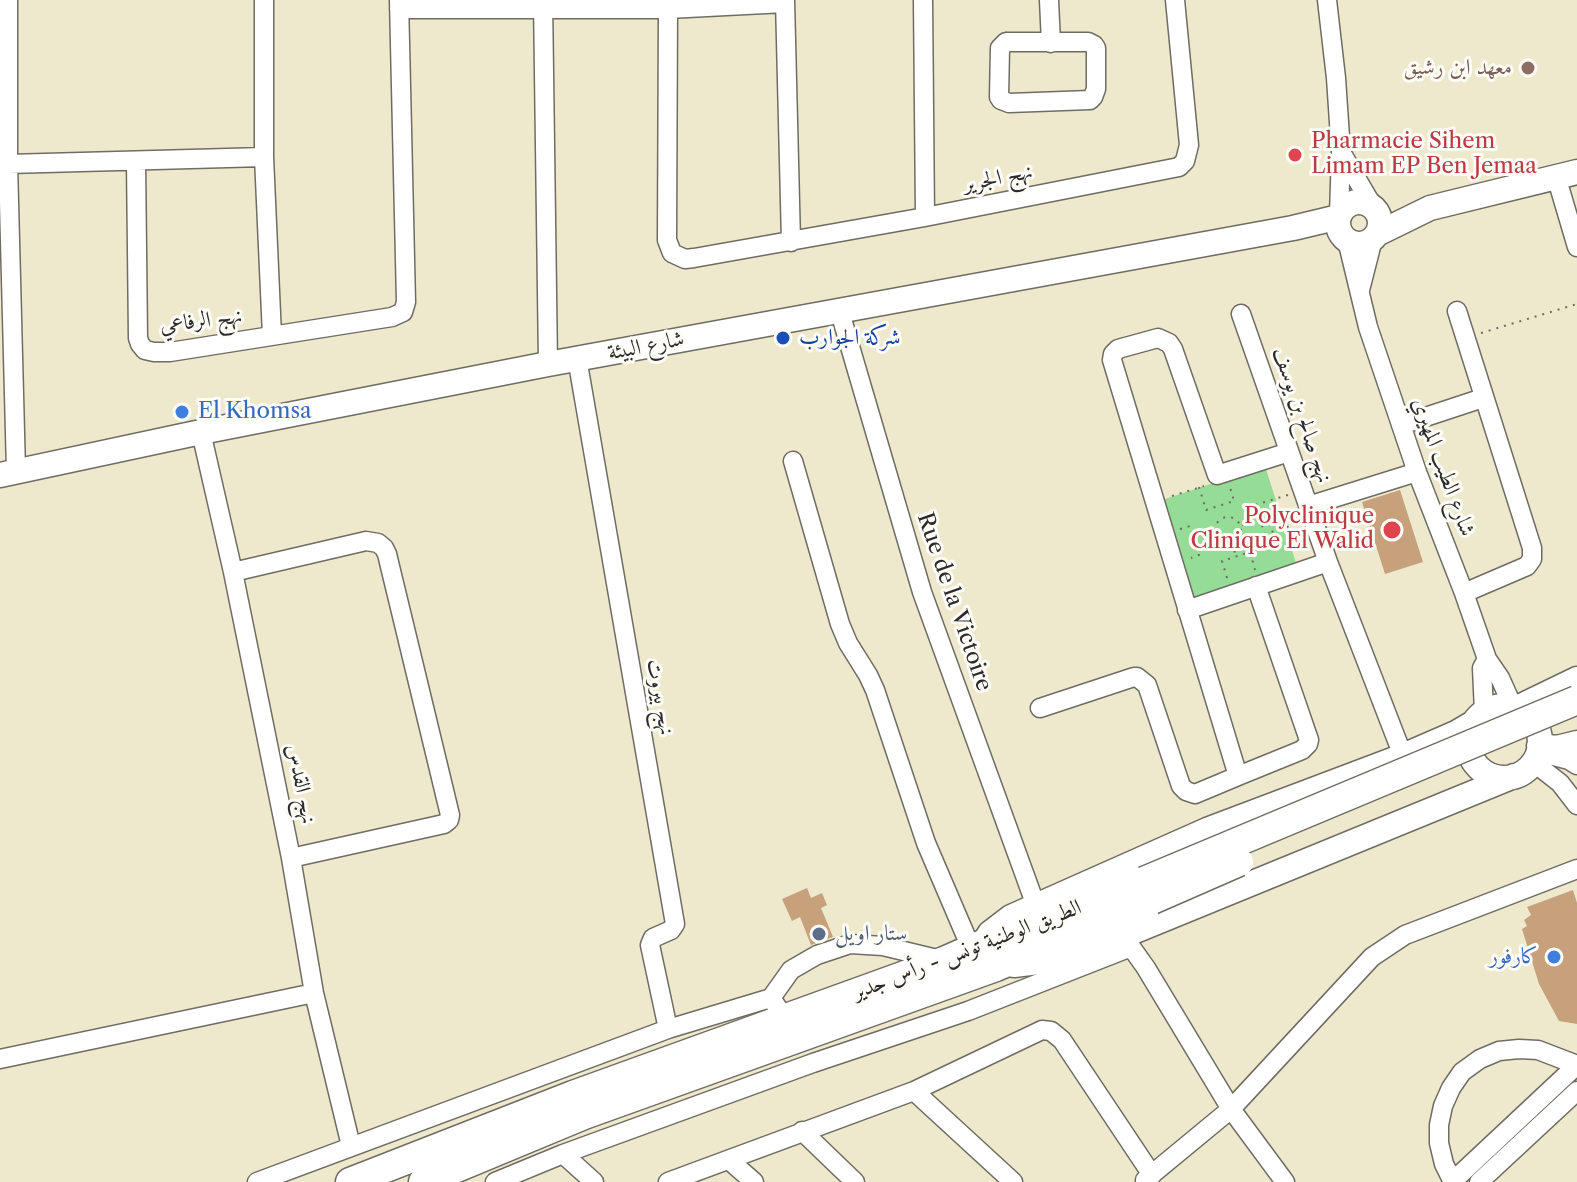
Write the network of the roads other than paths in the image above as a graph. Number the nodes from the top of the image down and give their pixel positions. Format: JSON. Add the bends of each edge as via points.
{"nodes":[{"id":1,"x":8,"y":0,"type":"edge"},
{"id":2,"x":264,"y":0,"type":"edge"},
{"id":3,"x":923,"y":0,"type":"edge"},
{"id":4,"x":1049,"y":0,"type":"edge"},
{"id":5,"x":1175,"y":0,"type":"edge"},
{"id":6,"x":1327,"y":0,"type":"edge"},
{"id":7,"x":785,"y":2,"type":"edge"},
{"id":8,"x":399,"y":4,"type":"edge"},
{"id":9,"x":543,"y":4,"type":"edge"},
{"id":10,"x":668,"y":9,"type":"junction"},
{"id":11,"x":1051,"y":43,"type":"junction"},
{"id":12,"x":4,"y":73,"type":"edge"},
{"id":13,"x":1341,"y":152,"type":"junction"},
{"id":14,"x":264,"y":157,"type":"junction"},
{"id":15,"x":136,"y":161,"type":"junction"},
{"id":16,"x":8,"y":164,"type":"junction"},
{"id":17,"x":1566,"y":174,"type":"edge"},
{"id":18,"x":1373,"y":206,"type":"junction"},
{"id":19,"x":1430,"y":208,"type":"junction"},
{"id":20,"x":925,"y":217,"type":"junction"},
{"id":21,"x":1342,"y":227,"type":"junction"},
{"id":22,"x":1375,"y":236,"type":"junction"},
{"id":23,"x":791,"y":242,"type":"junction"},
{"id":24,"x":1577,"y":247,"type":"edge"},
{"id":25,"x":1360,"y":290,"type":"junction"},
{"id":26,"x":6,"y":302,"type":"edge"},
{"id":27,"x":839,"y":309,"type":"junction"},
{"id":28,"x":1457,"y":311,"type":"dead end"},
{"id":29,"x":1241,"y":314,"type":"dead end"},
{"id":30,"x":272,"y":336,"type":"junction"},
{"id":31,"x":577,"y":358,"type":"junction"},
{"id":32,"x":548,"y":364,"type":"junction"},
{"id":33,"x":1483,"y":398,"type":"junction"},
{"id":34,"x":1401,"y":425,"type":"junction"},
{"id":35,"x":201,"y":432,"type":"junction"},
{"id":36,"x":1289,"y":452,"type":"junction"},
{"id":37,"x":793,"y":461,"type":"dead end"},
{"id":38,"x":1417,"y":472,"type":"junction"},
{"id":39,"x":8,"y":473,"type":"edge"},
{"id":40,"x":1308,"y":505,"type":"junction"},
{"id":41,"x":1328,"y":562,"type":"junction"},
{"id":42,"x":233,"y":572,"type":"junction"},
{"id":43,"x":1258,"y":586,"type":"junction"},
{"id":44,"x":1464,"y":593,"type":"junction"},
{"id":45,"x":1187,"y":610,"type":"junction"},
{"id":46,"x":1487,"y":659,"type":"junction"},
{"id":47,"x":1577,"y":679,"type":"edge"},
{"id":48,"x":1577,"y":700,"type":"edge"},
{"id":49,"x":1040,"y":708,"type":"dead end"},
{"id":50,"x":1515,"y":708,"type":"junction"},
{"id":51,"x":1577,"y":716,"type":"edge"},
{"id":52,"x":1479,"y":717,"type":"junction"},
{"id":53,"x":1577,"y":743,"type":"edge"},
{"id":54,"x":1403,"y":756,"type":"junction"},
{"id":55,"x":1531,"y":759,"type":"junction"},
{"id":56,"x":1577,"y":765,"type":"edge"},
{"id":57,"x":1238,"y":776,"type":"junction"},
{"id":58,"x":1577,"y":805,"type":"edge"},
{"id":59,"x":291,"y":858,"type":"junction"},
{"id":60,"x":1577,"y":869,"type":"edge"},
{"id":61,"x":1148,"y":891,"type":"junction"},
{"id":62,"x":1036,"y":906,"type":"junction"},
{"id":63,"x":1127,"y":941,"type":"junction"},
{"id":64,"x":984,"y":953,"type":"junction"},
{"id":65,"x":944,"y":961,"type":"junction"},
{"id":66,"x":314,"y":993,"type":"junction"},
{"id":67,"x":778,"y":1009,"type":"junction"},
{"id":68,"x":668,"y":1029,"type":"junction"},
{"id":69,"x":0,"y":1059,"type":"edge"},
{"id":70,"x":1577,"y":1065,"type":"edge"},
{"id":71,"x":914,"y":1091,"type":"junction"},
{"id":72,"x":1577,"y":1091,"type":"edge"},
{"id":73,"x":1231,"y":1109,"type":"junction"},
{"id":74,"x":802,"y":1131,"type":"junction"},
{"id":75,"x":351,"y":1146,"type":"junction"},
{"id":76,"x":563,"y":1154,"type":"junction"},
{"id":77,"x":729,"y":1160,"type":"junction"},
{"id":78,"x":992,"y":1176,"type":"edge"},
{"id":79,"x":1147,"y":1178,"type":"edge"},
{"id":80,"x":257,"y":1182,"type":"edge"},
{"id":81,"x":350,"y":1182,"type":"edge"},
{"id":82,"x":423,"y":1182,"type":"edge"},
{"id":83,"x":495,"y":1182,"type":"edge"},
{"id":84,"x":594,"y":1182,"type":"edge"},
{"id":85,"x":668,"y":1182,"type":"edge"},
{"id":86,"x":754,"y":1182,"type":"edge"},
{"id":87,"x":855,"y":1182,"type":"edge"},
{"id":88,"x":1013,"y":1182,"type":"edge"},
{"id":89,"x":1285,"y":1182,"type":"edge"},
{"id":90,"x":1453,"y":1182,"type":"edge"},
{"id":91,"x":1479,"y":1182,"type":"edge"}],
"edges":[{"from":1,"to":12,"type":"street"},
{"from":2,"to":14,"type":"street"},
{"from":3,"to":20,"type":"street"},
{"from":4,"to":11,"type":"street"},
{"from":5,"to":20,"type":"street","name":"نهج الجرير","via":[[1189,145],[1179,167]]},
{"from":6,"to":13,"type":"street","name":"شارع الطيب المهيري"},
{"from":7,"to":10,"type":"street"},
{"from":7,"to":23,"type":"street"},
{"from":8,"to":9,"type":"street"},
{"from":8,"to":30,"type":"street","name":"نهج الرفاعي","via":[[403,312]]},
{"from":9,"to":10,"type":"street"},
{"from":9,"to":32,"type":"street"},
{"from":10,"to":23,"type":"street","name":"نهج الجرير","via":[[667,240],[672,253],[685,259]]},
{"from":11,"to":11,"type":"street","via":[[1003,44],[1001,100],[1093,97],[1094,45]]},
{"from":12,"to":16,"type":"street"},
{"from":13,"to":18,"type":"street","name":"شارع الطيب المهيري"},
{"from":13,"to":21,"type":"street","name":"شارع الطيب المهيري"},
{"from":14,"to":15,"type":"street"},
{"from":14,"to":30,"type":"street"},
{"from":15,"to":16,"type":"street"},
{"from":15,"to":30,"type":"street","name":"نهج الرفاعي","via":[[140,344],[145,350],[170,352]]},
{"from":16,"to":26,"type":"street"},
{"from":17,"to":19,"type":"main road","name":"شارع البيئة"},
{"from":17,"to":24,"type":"street"},
{"from":18,"to":19,"type":"main road","name":"شارع البيئة"},
{"from":18,"to":21,"type":"main road","name":"شارع البيئة","via":[[1350,203]]},
{"from":18,"to":22,"type":"main road","via":[[1381,222]]},
{"from":19,"to":22,"type":"main road","name":"شارع البيئة"},
{"from":20,"to":23,"type":"street","name":"نهج الجرير"},
{"from":21,"to":22,"type":"main road","name":"شارع البيئة","via":[[1355,244]]},
{"from":21,"to":25,"type":"street","name":"شارع الطيب المهيري"},
{"from":21,"to":27,"type":"main road","name":"شارع البيئة","via":[[1293,228]]},
{"from":22,"to":25,"type":"street","name":"شارع الطيب المهيري"},
{"from":25,"to":34,"type":"street","name":"شارع الطيب المهيري"},
{"from":26,"to":39,"type":"street"},
{"from":27,"to":31,"type":"main road","name":"شارع البيئة"},
{"from":27,"to":62,"type":"street","name":"Rue de la Victoire","via":[[922,592]]},
{"from":28,"to":33,"type":"street"},
{"from":29,"to":36,"type":"street","name":"نهج صالح بن يوسف"},
{"from":31,"to":32,"type":"main road","name":"شارع البيئة"},
{"from":31,"to":68,"type":"street","name":"نهج بيروت","via":[[675,924],[650,945]]},
{"from":32,"to":35,"type":"main road","name":"شارع البيئة"},
{"from":33,"to":34,"type":"street"},
{"from":33,"to":44,"type":"street","via":[[1532,559],[1527,566]]},
{"from":34,"to":38,"type":"street","name":"شارع الطيب المهيري"},
{"from":35,"to":39,"type":"main road","name":"شارع البيئة"},
{"from":35,"to":42,"type":"street","name":"نهج القدس"},
{"from":36,"to":40,"type":"street","name":"نهج صالح بن يوسف"},
{"from":36,"to":45,"type":"street","via":[[1221,474],[1169,343],[1158,338],[1113,354]]},
{"from":37,"to":64,"type":"street","via":[[840,624],[875,690],[926,843]]},
{"from":38,"to":40,"type":"street"},
{"from":38,"to":44,"type":"street","name":"شارع الطيب المهيري"},
{"from":40,"to":41,"type":"street","name":"نهج صالح بن يوسف"},
{"from":41,"to":43,"type":"street"},
{"from":41,"to":54,"type":"street","name":"نهج صالح بن يوسف"},
{"from":42,"to":59,"type":"street","name":"نهج القدس"},
{"from":42,"to":59,"type":"street","via":[[366,541],[384,548],[450,815],[444,824]]},
{"from":43,"to":45,"type":"street"},
{"from":43,"to":57,"type":"street","via":[[1309,740],[1302,750]]},
{"from":44,"to":46,"type":"street","name":"شارع الطيب المهيري"},
{"from":45,"to":57,"type":"street"},
{"from":46,"to":50,"type":"street"},
{"from":46,"to":52,"type":"street"},
{"from":47,"to":50,"type":"main road"},
{"from":48,"to":61,"type":"highway","name":"الطريق الوطنية تونس - رأس جدير","bridge":true},
{"from":49,"to":57,"type":"street","via":[[1137,677],[1147,685],[1186,791],[1195,794]]},
{"from":50,"to":52,"type":"main road","via":[[1503,706]]},
{"from":50,"to":55,"type":"main road","via":[[1527,714],[1539,734]]},
{"from":51,"to":61,"type":"highway","name":"الطريق الوطنية تونس - رأس جدير","bridge":true},
{"from":52,"to":54,"type":"main road"},
{"from":52,"to":55,"type":"main road","via":[[1468,743],[1483,771],[1503,777]]},
{"from":53,"to":55,"type":"main road"},
{"from":54,"to":62,"type":"main road","via":[[1207,830]]},
{"from":55,"to":56,"type":"street"},
{"from":55,"to":58,"type":"street"},
{"from":55,"to":63,"type":"main road"},
{"from":59,"to":66,"type":"street","name":"نهج القدس"},
{"from":60,"to":73,"type":"street","via":[[1405,935],[1372,957]]},
{"from":61,"to":64,"type":"highway","name":"الطريق الوطنية تونس - رأس جدير"},
{"from":62,"to":64,"type":"main road","via":[[990,933]]},
{"from":63,"to":64,"type":"main road","via":[[1047,961]]},
{"from":63,"to":73,"type":"street"},
{"from":63,"to":76,"type":"street","via":[[968,1011]]},
{"from":64,"to":65,"type":"highway","name":"الطريق الوطنية تونس - رأس جدير"},
{"from":64,"to":82,"type":"highway","name":"الطريق الوطنية تونس - رأس جدير"},
{"from":65,"to":67,"type":"highway","name":"الطريق الوطنية تونس - رأس جدير"},
{"from":65,"to":67,"type":"street","via":[[850,944],[791,970]]},
{"from":66,"to":69,"type":"street"},
{"from":66,"to":75,"type":"street","name":"نهج القدس"},
{"from":67,"to":68,"type":"street"},
{"from":67,"to":81,"type":"highway","name":"الطريق الوطنية تونس - رأس جدير"},
{"from":68,"to":75,"type":"street"},
{"from":70,"to":90,"type":"street"},
{"from":70,"to":90,"type":"street","via":[[1538,1050],[1519,1049],[1499,1051],[1462,1072],[1439,1125],[1441,1154]]},
{"from":71,"to":74,"type":"street"},
{"from":71,"to":78,"type":"street"},
{"from":71,"to":79,"type":"street","via":[[1042,1030],[1051,1031],[1062,1040]]},
{"from":72,"to":91,"type":"street"},
{"from":73,"to":79,"type":"street"},
{"from":73,"to":89,"type":"street"},
{"from":74,"to":77,"type":"street"},
{"from":74,"to":87,"type":"street"},
{"from":75,"to":80,"type":"street"},
{"from":76,"to":83,"type":"street"},
{"from":76,"to":84,"type":"street"},
{"from":77,"to":85,"type":"street"},
{"from":77,"to":86,"type":"street"},
{"from":78,"to":88,"type":"street"}]}
